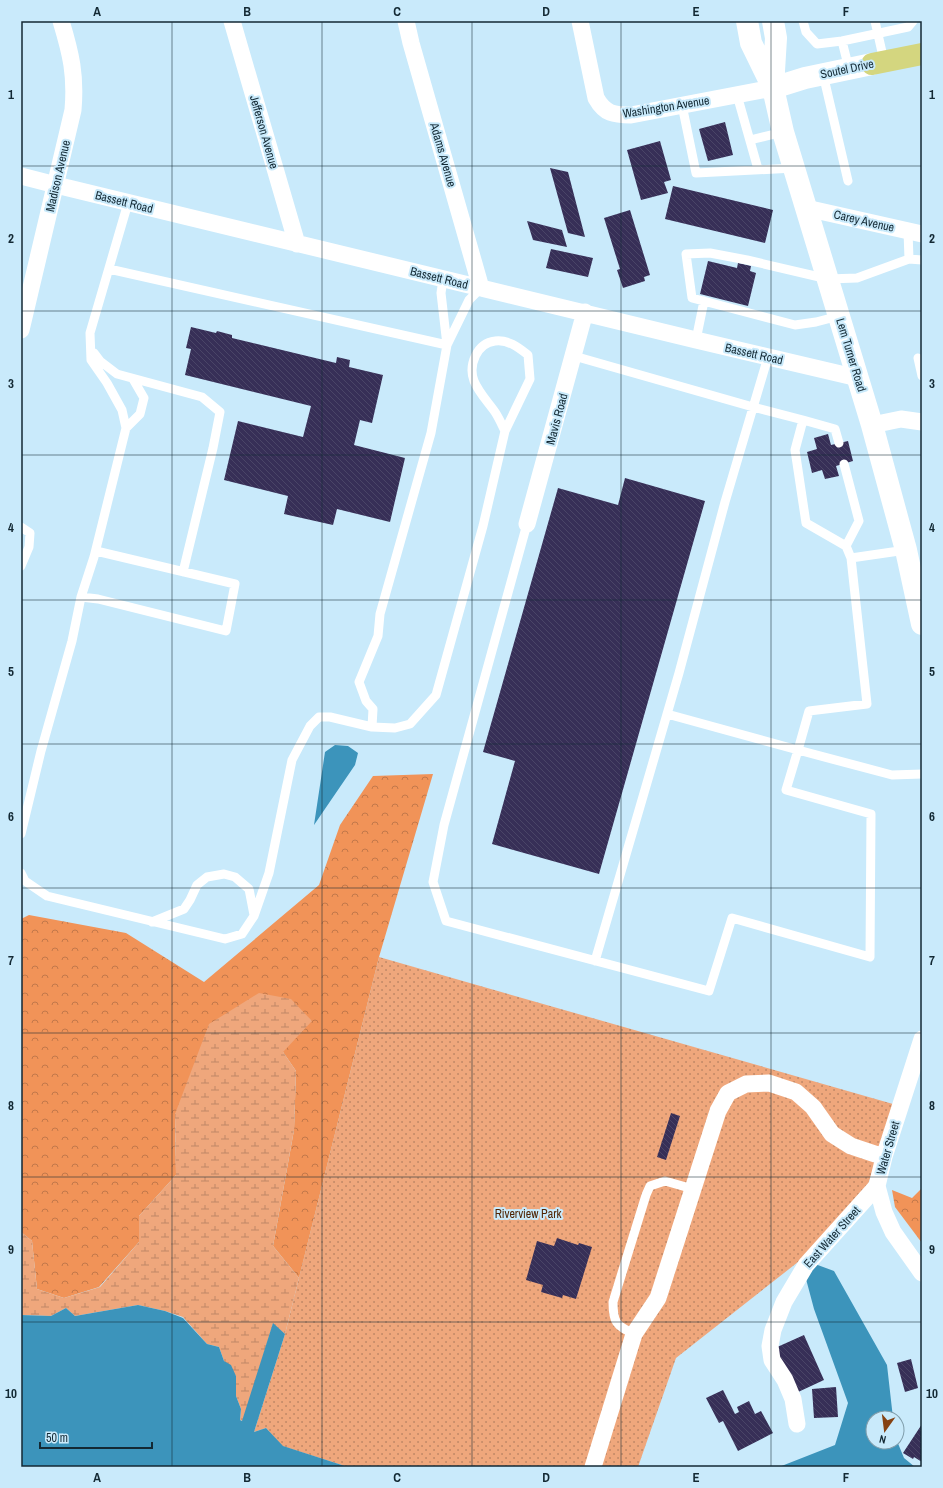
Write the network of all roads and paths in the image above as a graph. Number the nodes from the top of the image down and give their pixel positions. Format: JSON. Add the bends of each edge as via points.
{"nodes":[{"id":1,"x":61,"y":21,"type":"edge"},
{"id":2,"x":232,"y":21,"type":"edge"},
{"id":3,"x":406,"y":21,"type":"edge"},
{"id":4,"x":580,"y":21,"type":"edge"},
{"id":5,"x":747,"y":21,"type":"edge"},
{"id":6,"x":773,"y":21,"type":"edge"},
{"id":7,"x":803,"y":21,"type":"edge"},
{"id":8,"x":875,"y":21,"type":"edge"},
{"id":9,"x":912,"y":21,"type":"edge"},
{"id":10,"x":877,"y":32,"type":"junction"},
{"id":11,"x":842,"y":41,"type":"junction"},
{"id":12,"x":922,"y":54,"type":"edge"},
{"id":13,"x":878,"y":63,"type":"junction"},
{"id":14,"x":849,"y":69,"type":"junction"},
{"id":15,"x":823,"y":74,"type":"junction"},
{"id":16,"x":773,"y":88,"type":"junction"},
{"id":17,"x":738,"y":94,"type":"junction"},
{"id":18,"x":682,"y":105,"type":"junction"},
{"id":19,"x":783,"y":132,"type":"junction"},
{"id":20,"x":750,"y":140,"type":"junction"},
{"id":21,"x":794,"y":168,"type":"junction"},
{"id":22,"x":758,"y":169,"type":"junction"},
{"id":23,"x":21,"y":176,"type":"edge"},
{"id":24,"x":848,"y":181,"type":"dead end"},
{"id":25,"x":56,"y":185,"type":"junction"},
{"id":26,"x":128,"y":203,"type":"junction"},
{"id":27,"x":806,"y":208,"type":"junction"},
{"id":28,"x":915,"y":232,"type":"edge"},
{"id":29,"x":297,"y":244,"type":"junction"},
{"id":30,"x":909,"y":259,"type":"junction"},
{"id":31,"x":922,"y":260,"type":"edge"},
{"id":32,"x":108,"y":269,"type":"junction"},
{"id":33,"x":443,"y":279,"type":"junction"},
{"id":34,"x":828,"y":279,"type":"junction"},
{"id":35,"x":481,"y":288,"type":"junction"},
{"id":36,"x":704,"y":301,"type":"junction"},
{"id":37,"x":585,"y":312,"type":"junction"},
{"id":38,"x":839,"y":316,"type":"junction"},
{"id":39,"x":21,"y":330,"type":"edge"},
{"id":40,"x":696,"y":340,"type":"junction"},
{"id":41,"x":447,"y":345,"type":"junction"},
{"id":42,"x":91,"y":347,"type":"junction"},
{"id":43,"x":574,"y":356,"type":"junction"},
{"id":44,"x":768,"y":357,"type":"junction"},
{"id":45,"x":918,"y":358,"type":"dead end"},
{"id":46,"x":922,"y":376,"type":"edge"},
{"id":47,"x":858,"y":378,"type":"junction"},
{"id":48,"x":133,"y":379,"type":"junction"},
{"id":49,"x":753,"y":407,"type":"junction"},
{"id":50,"x":802,"y":420,"type":"junction"},
{"id":51,"x":922,"y":422,"type":"edge"},
{"id":52,"x":872,"y":425,"type":"junction"},
{"id":53,"x":126,"y":428,"type":"junction"},
{"id":54,"x":505,"y":431,"type":"junction"},
{"id":55,"x":838,"y":444,"type":"dead end"},
{"id":56,"x":844,"y":464,"type":"dead end"},
{"id":57,"x":528,"y":524,"type":"joint"},
{"id":58,"x":21,"y":527,"type":"edge"},
{"id":59,"x":846,"y":546,"type":"junction"},
{"id":60,"x":906,"y":550,"type":"junction"},
{"id":61,"x":96,"y":551,"type":"junction"},
{"id":62,"x":851,"y":558,"type":"junction"},
{"id":63,"x":21,"y":566,"type":"edge"},
{"id":64,"x":183,"y":572,"type":"junction"},
{"id":65,"x":81,"y":597,"type":"junction"},
{"id":66,"x":922,"y":624,"type":"edge"},
{"id":67,"x":667,"y":714,"type":"junction"},
{"id":68,"x":372,"y":727,"type":"junction"},
{"id":69,"x":798,"y":750,"type":"junction"},
{"id":70,"x":922,"y":774,"type":"edge"},
{"id":71,"x":21,"y":834,"type":"edge"},
{"id":72,"x":21,"y":873,"type":"edge"},
{"id":73,"x":254,"y":916,"type":"junction"},
{"id":74,"x":152,"y":922,"type":"junction"},
{"id":75,"x":595,"y":961,"type":"junction"},
{"id":76,"x":922,"y":1039,"type":"edge"},
{"id":77,"x":884,"y":1156,"type":"junction"},
{"id":78,"x":877,"y":1186,"type":"junction"},
{"id":79,"x":693,"y":1189,"type":"junction"},
{"id":80,"x":922,"y":1273,"type":"edge"},
{"id":81,"x":634,"y":1334,"type":"junction"},
{"id":82,"x":797,"y":1424,"type":"dead end"},
{"id":83,"x":593,"y":1467,"type":"edge"}],
"edges":[{"from":1,"to":25,"type":"street","name":"Madison Avenue","via":[[73,66],[74,91],[73,110]]},
{"from":2,"to":29,"type":"street","name":"Jefferson Avenue"},
{"from":3,"to":35,"type":"street","name":"Adams Avenue","via":[[410,44]]},
{"from":4,"to":18,"type":"street","name":"Washington Avenue","via":[[596,98],[600,106],[608,112],[631,115]]},
{"from":5,"to":16,"type":"main road","name":"Lem Turner Road","via":[[751,43]]},
{"from":6,"to":16,"type":"main road","name":"Lem Turner Road","via":[[776,38]]},
{"from":7,"to":11,"type":"lane","via":[[806,32],[817,44]]},
{"from":8,"to":10,"type":"lane"},
{"from":9,"to":10,"type":"lane","via":[[908,27]]},
{"from":10,"to":11,"type":"lane"},
{"from":10,"to":13,"type":"lane"},
{"from":11,"to":14,"type":"lane"},
{"from":12,"to":13,"type":"main road","name":"Soutel Drive"},
{"from":13,"to":14,"type":"main road","name":"Soutel Drive"},
{"from":14,"to":15,"type":"main road","name":"Soutel Drive"},
{"from":15,"to":16,"type":"main road","name":"Soutel Drive"},
{"from":15,"to":24,"type":"lane"},
{"from":16,"to":17,"type":"street","name":"Washington Avenue"},
{"from":16,"to":19,"type":"main road","name":"Lem Turner Road"},
{"from":17,"to":18,"type":"street","name":"Washington Avenue"},
{"from":17,"to":20,"type":"lane"},
{"from":18,"to":22,"type":"lane","via":[[696,174]]},
{"from":19,"to":20,"type":"lane"},
{"from":19,"to":21,"type":"main road","name":"Lem Turner Road"},
{"from":20,"to":22,"type":"lane"},
{"from":21,"to":22,"type":"lane"},
{"from":21,"to":27,"type":"main road","name":"Lem Turner Road"},
{"from":23,"to":25,"type":"street","name":"Bassett Road"},
{"from":25,"to":26,"type":"street","name":"Bassett Road"},
{"from":25,"to":39,"type":"street","name":"Madison Avenue"},
{"from":26,"to":29,"type":"street","name":"Bassett Road"},
{"from":26,"to":32,"type":"lane"},
{"from":27,"to":28,"type":"street","name":"Carey Avenue"},
{"from":27,"to":34,"type":"main road","name":"Lem Turner Road"},
{"from":28,"to":30,"type":"lane"},
{"from":29,"to":33,"type":"street","name":"Bassett Road"},
{"from":30,"to":31,"type":"lane"},
{"from":30,"to":34,"type":"lane","via":[[857,278]]},
{"from":32,"to":41,"type":"lane"},
{"from":32,"to":42,"type":"lane","via":[[90,333]]},
{"from":33,"to":35,"type":"street","name":"Bassett Road"},
{"from":33,"to":41,"type":"lane","via":[[441,293]]},
{"from":34,"to":36,"type":"lane","via":[[710,253],[686,254],[692,298]]},
{"from":34,"to":38,"type":"main road","name":"Lem Turner Road"},
{"from":35,"to":37,"type":"street","name":"Bassett Road"},
{"from":35,"to":41,"type":"lane","via":[[469,300]]},
{"from":36,"to":38,"type":"lane","via":[[795,325]]},
{"from":36,"to":40,"type":"lane"},
{"from":37,"to":40,"type":"street","name":"Bassett Road"},
{"from":37,"to":43,"type":"street","name":"Mavis Road"},
{"from":38,"to":47,"type":"main road","name":"Lem Turner Road"},
{"from":40,"to":44,"type":"street","name":"Bassett Road"},
{"from":41,"to":68,"type":"lane","via":[[431,433],[380,614],[378,636],[359,682],[366,701],[373,709]]},
{"from":42,"to":48,"type":"lane","via":[[106,366],[117,374]]},
{"from":42,"to":53,"type":"lane","via":[[92,360],[122,410]]},
{"from":43,"to":49,"type":"lane"},
{"from":43,"to":57,"type":"street","name":"Mavis Road"},
{"from":44,"to":47,"type":"street","name":"Bassett Road"},
{"from":44,"to":49,"type":"lane"},
{"from":45,"to":46,"type":"lane"},
{"from":47,"to":52,"type":"main road","name":"Lem Turner Road"},
{"from":48,"to":53,"type":"lane","via":[[144,398],[140,414]]},
{"from":48,"to":64,"type":"lane","via":[[202,397],[220,412]]},
{"from":49,"to":50,"type":"lane"},
{"from":49,"to":67,"type":"lane"},
{"from":50,"to":55,"type":"lane","via":[[835,429]]},
{"from":50,"to":59,"type":"lane","via":[[795,450],[806,523]]},
{"from":51,"to":52,"type":"street","via":[[901,419]]},
{"from":52,"to":60,"type":"main road","name":"Lem Turner Road"},
{"from":53,"to":61,"type":"lane"},
{"from":54,"to":54,"type":"lane","via":[[530,379],[528,355],[512,344],[496,340],[484,344],[473,358],[472,374],[474,382]]},
{"from":54,"to":68,"type":"lane","via":[[483,526],[436,695],[410,724],[395,728]]},
{"from":56,"to":59,"type":"lane","via":[[859,521]]},
{"from":57,"to":75,"type":"lane","via":[[444,825],[433,882],[446,921]]},
{"from":58,"to":63,"type":"lane","via":[[30,533],[29,547]]},
{"from":59,"to":62,"type":"lane"},
{"from":60,"to":62,"type":"lane"},
{"from":60,"to":66,"type":"main road","name":"Lem Turner Road"},
{"from":61,"to":64,"type":"lane"},
{"from":61,"to":65,"type":"lane"},
{"from":62,"to":69,"type":"lane","via":[[866,704],[809,711]]},
{"from":64,"to":65,"type":"lane","via":[[235,584],[226,631]]},
{"from":65,"to":71,"type":"lane","via":[[72,641]]},
{"from":67,"to":69,"type":"lane"},
{"from":67,"to":75,"type":"lane"},
{"from":68,"to":73,"type":"lane","via":[[330,717],[319,717],[310,726],[292,760],[269,873]]},
{"from":69,"to":70,"type":"lane","via":[[892,776]]},
{"from":69,"to":75,"type":"lane","via":[[786,790],[872,814],[870,957],[732,918],[709,991]]},
{"from":72,"to":74,"type":"lane","via":[[25,881],[47,896]]},
{"from":73,"to":74,"type":"lane","via":[[242,934],[224,939]]},
{"from":73,"to":74,"type":"lane","via":[[249,889],[235,877],[224,874],[207,877],[197,885],[184,909]]},
{"from":76,"to":77,"type":"street","name":"Water Street"},
{"from":77,"to":78,"type":"street","name":"Water Street"},
{"from":77,"to":79,"type":"street","via":[[851,1146],[832,1134],[813,1107],[796,1092],[769,1083],[746,1084],[728,1093],[718,1111]]},
{"from":78,"to":80,"type":"street","name":"Water Street","via":[[893,1232]]},
{"from":78,"to":82,"type":"street","name":"East Water Street","via":[[806,1265],[784,1302],[773,1330],[770,1346],[772,1360],[793,1399]]},
{"from":79,"to":81,"type":"street","via":[[658,1298]]},
{"from":79,"to":81,"type":"lane","via":[[665,1181],[650,1186],[646,1195],[613,1302],[613,1316],[619,1326]]},
{"from":81,"to":83,"type":"street"}]}
